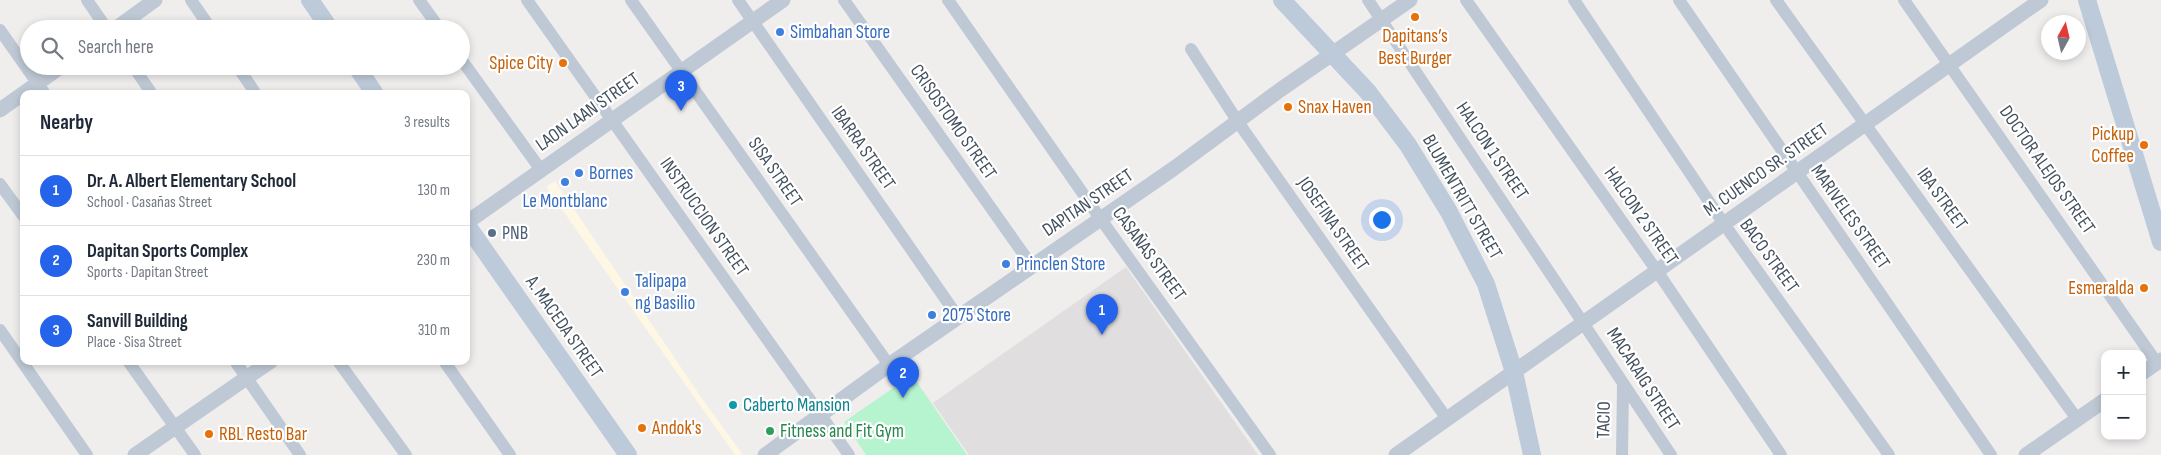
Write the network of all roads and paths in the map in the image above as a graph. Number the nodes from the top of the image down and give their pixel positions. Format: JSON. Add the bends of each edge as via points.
{"nodes":[{"id":1,"x":87,"y":0,"type":"edge"},
{"id":2,"x":155,"y":0,"type":"edge"},
{"id":3,"x":191,"y":0,"type":"edge"},
{"id":4,"x":310,"y":0,"type":"edge"},
{"id":5,"x":419,"y":0,"type":"edge"},
{"id":6,"x":527,"y":0,"type":"edge"},
{"id":7,"x":631,"y":0,"type":"edge"},
{"id":8,"x":738,"y":0,"type":"edge"},
{"id":9,"x":783,"y":0,"type":"edge"},
{"id":10,"x":844,"y":0,"type":"edge"},
{"id":11,"x":948,"y":0,"type":"edge"},
{"id":12,"x":1282,"y":0,"type":"edge"},
{"id":13,"x":1368,"y":0,"type":"edge"},
{"id":14,"x":1410,"y":0,"type":"edge"},
{"id":15,"x":1466,"y":0,"type":"edge"},
{"id":16,"x":1574,"y":0,"type":"edge"},
{"id":17,"x":1679,"y":0,"type":"edge"},
{"id":18,"x":1776,"y":0,"type":"edge"},
{"id":19,"x":1904,"y":0,"type":"edge"},
{"id":20,"x":2087,"y":0,"type":"edge"},
{"id":21,"x":2037,"y":1,"type":"edge"},
{"id":22,"x":1382,"y":19,"type":"junction"},
{"id":23,"x":101,"y":20,"type":"edge"},
{"id":24,"x":127,"y":20,"type":"edge"},
{"id":25,"x":205,"y":20,"type":"edge"},
{"id":26,"x":324,"y":20,"type":"edge"},
{"id":27,"x":433,"y":20,"type":"edge"},
{"id":28,"x":753,"y":22,"type":"junction"},
{"id":29,"x":0,"y":30,"type":"edge"},
{"id":30,"x":1191,"y":49,"type":"dead end"},
{"id":31,"x":1333,"y":54,"type":"junction"},
{"id":32,"x":20,"y":59,"type":"edge"},
{"id":33,"x":1950,"y":64,"type":"junction"},
{"id":34,"x":470,"y":71,"type":"edge"},
{"id":35,"x":681,"y":71,"type":"junction"},
{"id":36,"x":31,"y":75,"type":"edge"},
{"id":37,"x":54,"y":75,"type":"edge"},
{"id":38,"x":139,"y":75,"type":"edge"},
{"id":39,"x":243,"y":75,"type":"edge"},
{"id":40,"x":362,"y":75,"type":"edge"},
{"id":41,"x":41,"y":89,"type":"edge"},
{"id":42,"x":149,"y":90,"type":"edge"},
{"id":43,"x":253,"y":90,"type":"edge"},
{"id":44,"x":372,"y":90,"type":"edge"},
{"id":45,"x":20,"y":100,"type":"edge"},
{"id":46,"x":0,"y":110,"type":"edge"},
{"id":47,"x":612,"y":120,"type":"junction"},
{"id":48,"x":1238,"y":122,"type":"junction"},
{"id":49,"x":1866,"y":124,"type":"junction"},
{"id":50,"x":541,"y":170,"type":"junction"},
{"id":51,"x":1796,"y":173,"type":"junction"},
{"id":52,"x":0,"y":184,"type":"edge"},
{"id":53,"x":20,"y":212,"type":"edge"},
{"id":54,"x":1100,"y":218,"type":"junction"},
{"id":55,"x":470,"y":220,"type":"edge"},
{"id":56,"x":1724,"y":224,"type":"junction"},
{"id":57,"x":470,"y":229,"type":"edge"},
{"id":58,"x":2161,"y":242,"type":"edge"},
{"id":59,"x":1032,"y":266,"type":"junction"},
{"id":60,"x":1657,"y":271,"type":"junction"},
{"id":61,"x":958,"y":317,"type":"junction"},
{"id":62,"x":1584,"y":323,"type":"junction"},
{"id":63,"x":0,"y":330,"type":"edge"},
{"id":64,"x":20,"y":359,"type":"edge"},
{"id":65,"x":2159,"y":362,"type":"edge"},
{"id":66,"x":24,"y":365,"type":"edge"},
{"id":67,"x":131,"y":365,"type":"edge"},
{"id":68,"x":238,"y":365,"type":"edge"},
{"id":69,"x":265,"y":365,"type":"edge"},
{"id":70,"x":341,"y":365,"type":"edge"},
{"id":71,"x":447,"y":365,"type":"edge"},
{"id":72,"x":889,"y":365,"type":"junction"},
{"id":73,"x":2146,"y":370,"type":"edge"},
{"id":74,"x":1514,"y":372,"type":"junction"},
{"id":75,"x":247,"y":378,"type":"junction"},
{"id":76,"x":1623,"y":385,"type":"junction"},
{"id":77,"x":2101,"y":403,"type":"edge"},
{"id":78,"x":821,"y":414,"type":"junction"},
{"id":79,"x":1447,"y":419,"type":"junction"},
{"id":80,"x":2077,"y":419,"type":"junction"},
{"id":81,"x":176,"y":427,"type":"junction"},
{"id":82,"x":87,"y":455,"type":"edge"},
{"id":83,"x":135,"y":455,"type":"edge"},
{"id":84,"x":195,"y":455,"type":"edge"},
{"id":85,"x":300,"y":455,"type":"edge"},
{"id":86,"x":406,"y":455,"type":"edge"},
{"id":87,"x":510,"y":455,"type":"edge"},
{"id":88,"x":628,"y":455,"type":"edge"},
{"id":89,"x":764,"y":455,"type":"edge"},
{"id":90,"x":849,"y":455,"type":"edge"},
{"id":91,"x":1270,"y":455,"type":"edge"},
{"id":92,"x":1396,"y":455,"type":"edge"},
{"id":93,"x":1532,"y":455,"type":"edge"},
{"id":94,"x":1622,"y":455,"type":"edge"},
{"id":95,"x":1671,"y":455,"type":"edge"},
{"id":96,"x":1781,"y":455,"type":"edge"},
{"id":97,"x":1889,"y":455,"type":"edge"},
{"id":98,"x":1991,"y":455,"type":"edge"},
{"id":99,"x":2026,"y":455,"type":"edge"}],
"edges":[{"from":1,"to":23,"type":"street"},
{"from":2,"to":24,"type":"street"},
{"from":3,"to":25,"type":"street"},
{"from":4,"to":26,"type":"main road"},
{"from":5,"to":27,"type":"street"},
{"from":6,"to":47,"type":"street","name":"INSTRUCCION STREET"},
{"from":7,"to":35,"type":"street","name":"SISA STREET"},
{"from":8,"to":28,"type":"street","name":"IBARRA STREET"},
{"from":9,"to":28,"type":"street","name":"LAON LAAN STREET"},
{"from":10,"to":59,"type":"street","name":"CRISOSTOMO STREET"},
{"from":11,"to":54,"type":"street","name":"CASAÑAS STREET"},
{"from":12,"to":31,"type":"main road","name":"BLUMENTRITT STREET"},
{"from":13,"to":22,"type":"street","name":"HALCON 1 STREET"},
{"from":14,"to":22,"type":"street","name":"DAPITAN STREET"},
{"from":15,"to":60,"type":"street","name":"HALCON 2 STREET"},
{"from":16,"to":56,"type":"street","name":"BACO STREET"},
{"from":17,"to":51,"type":"street","name":"MARIVELES STREET"},
{"from":18,"to":49,"type":"street","name":"IBA STREET"},
{"from":19,"to":33,"type":"street","name":"DOCTOR ALEJOS STREET"},
{"from":20,"to":58,"type":"main road"},
{"from":21,"to":33,"type":"street","name":"M. CUENCO SR. STREET"},
{"from":22,"to":31,"type":"street","name":"DAPITAN STREET"},
{"from":22,"to":62,"type":"street","name":"HALCON 1 STREET"},
{"from":28,"to":35,"type":"street","name":"LAON LAAN STREET"},
{"from":28,"to":61,"type":"street","name":"IBARRA STREET"},
{"from":29,"to":32,"type":"street"},
{"from":30,"to":48,"type":"street","name":"JOSEFINA STREET"},
{"from":31,"to":48,"type":"street","name":"DAPITAN STREET"},
{"from":31,"to":74,"type":"main road","name":"BLUMENTRITT STREET","via":[[1368,92],[1408,145],[1449,212],[1486,284]]},
{"from":33,"to":49,"type":"street","name":"M. CUENCO SR. STREET"},
{"from":33,"to":65,"type":"street","name":"DOCTOR ALEJOS STREET"},
{"from":34,"to":50,"type":"street"},
{"from":35,"to":47,"type":"street","name":"LAON LAAN STREET"},
{"from":35,"to":72,"type":"street","name":"SISA STREET"},
{"from":36,"to":41,"type":"street"},
{"from":37,"to":41,"type":"street"},
{"from":38,"to":42,"type":"street"},
{"from":39,"to":43,"type":"street"},
{"from":40,"to":44,"type":"main road"},
{"from":45,"to":46,"type":"street"},
{"from":47,"to":50,"type":"street","name":"LAON LAAN STREET"},
{"from":47,"to":78,"type":"street","name":"INSTRUCCION STREET"},
{"from":48,"to":54,"type":"street","name":"DAPITAN STREET"},
{"from":48,"to":79,"type":"street","name":"JOSEFINA STREET"},
{"from":49,"to":51,"type":"street","name":"M. CUENCO SR. STREET"},
{"from":49,"to":80,"type":"street","name":"IBA STREET"},
{"from":50,"to":55,"type":"street","name":"LAON LAAN STREET"},
{"from":51,"to":56,"type":"street","name":"M. CUENCO SR. STREET"},
{"from":51,"to":98,"type":"street","name":"MARIVELES STREET"},
{"from":52,"to":53,"type":"street"},
{"from":54,"to":59,"type":"street","name":"DAPITAN STREET"},
{"from":54,"to":91,"type":"street","name":"CASAÑAS STREET"},
{"from":56,"to":60,"type":"street","name":"M. CUENCO SR. STREET"},
{"from":56,"to":97,"type":"street","name":"BACO STREET"},
{"from":57,"to":88,"type":"main road","name":"A. MACEDA STREET"},
{"from":59,"to":61,"type":"street","name":"DAPITAN STREET"},
{"from":60,"to":62,"type":"street","name":"M. CUENCO SR. STREET"},
{"from":60,"to":96,"type":"street","name":"HALCON 2 STREET"},
{"from":61,"to":72,"type":"street","name":"DAPITAN STREET"},
{"from":62,"to":74,"type":"street","name":"M. CUENCO SR. STREET"},
{"from":62,"to":76,"type":"street","name":"MACARAIG STREET"},
{"from":63,"to":64,"type":"street"},
{"from":65,"to":73,"type":"street"},
{"from":66,"to":82,"type":"street"},
{"from":67,"to":81,"type":"street"},
{"from":68,"to":75,"type":"street"},
{"from":69,"to":75,"type":"street"},
{"from":70,"to":86,"type":"street"},
{"from":71,"to":87,"type":"street"},
{"from":72,"to":78,"type":"street","name":"DAPITAN STREET"},
{"from":74,"to":79,"type":"street","name":"M. CUENCO SR. STREET"},
{"from":74,"to":93,"type":"main road","name":"BLUMENTRITT STREET"},
{"from":75,"to":81,"type":"street"},
{"from":75,"to":85,"type":"street"},
{"from":76,"to":94,"type":"street","name":"TACIO"},
{"from":76,"to":95,"type":"street","name":"MACARAIG STREET"},
{"from":77,"to":80,"type":"street"},
{"from":78,"to":89,"type":"street","name":"DAPITAN STREET"},
{"from":78,"to":90,"type":"street","name":"INSTRUCCION STREET"},
{"from":79,"to":92,"type":"street","name":"M. CUENCO SR. STREET"},
{"from":80,"to":99,"type":"street"},
{"from":81,"to":83,"type":"street"},
{"from":81,"to":84,"type":"street"}]}
